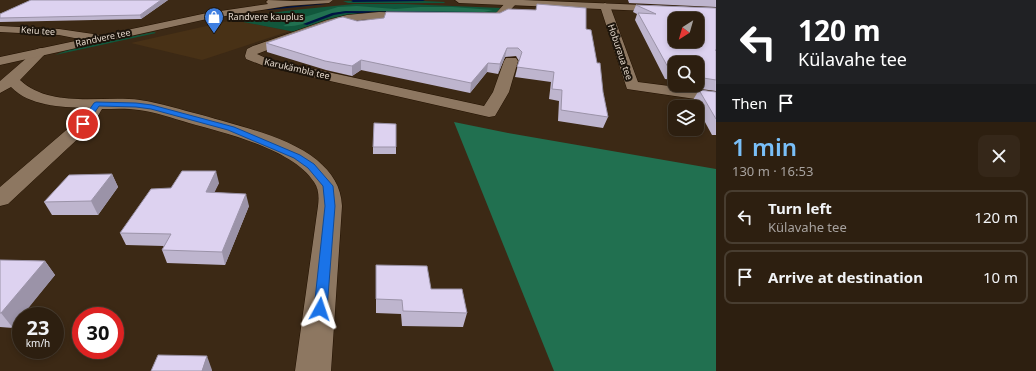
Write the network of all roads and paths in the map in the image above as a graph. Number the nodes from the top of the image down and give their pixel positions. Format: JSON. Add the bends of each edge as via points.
{"nodes":[{"id":1,"x":261,"y":0,"type":"edge"},
{"id":2,"x":266,"y":0,"type":"edge"},
{"id":3,"x":329,"y":0,"type":"edge"},
{"id":4,"x":459,"y":0,"type":"edge"},
{"id":5,"x":312,"y":1,"type":"edge"},
{"id":6,"x":510,"y":2,"type":"junction"},
{"id":7,"x":549,"y":2,"type":"edge"},
{"id":8,"x":285,"y":4,"type":"junction"},
{"id":9,"x":605,"y":6,"type":"junction"},
{"id":10,"x":716,"y":11,"type":"edge"},
{"id":11,"x":207,"y":16,"type":"junction"},
{"id":12,"x":425,"y":16,"type":"edge"},
{"id":13,"x":463,"y":16,"type":"edge"},
{"id":14,"x":0,"y":29,"type":"edge"},
{"id":15,"x":100,"y":39,"type":"junction"},
{"id":16,"x":41,"y":52,"type":"junction"},
{"id":17,"x":0,"y":61,"type":"edge"},
{"id":18,"x":511,"y":62,"type":"dead end"},
{"id":19,"x":6,"y":84,"type":"edge"},
{"id":20,"x":716,"y":97,"type":"edge"},
{"id":21,"x":96,"y":104,"type":"junction"},
{"id":22,"x":0,"y":199,"type":"edge"},
{"id":23,"x":313,"y":371,"type":"edge"}],
"edges":[{"from":1,"to":11,"type":"street","name":"Randvere tee"},
{"from":2,"to":8,"type":"street","name":"Randvere tee"},
{"from":3,"to":5,"type":"street","name":"Randvere tee"},
{"from":4,"to":6,"type":"street"},
{"from":5,"to":8,"type":"street","name":"Randvere tee"},
{"from":6,"to":7,"type":"street"},
{"from":6,"to":13,"type":"street","via":[[511,4],[499,16]]},
{"from":7,"to":9,"type":"street"},
{"from":8,"to":11,"type":"street","name":"Randvere tee"},
{"from":9,"to":10,"type":"street"},
{"from":9,"to":20,"type":"street","name":"Hoburaua tee","via":[[632,86]]},
{"from":11,"to":15,"type":"street","name":"Randvere tee"},
{"from":12,"to":18,"type":"street","name":"Karukämbla tee","via":[[364,16],[339,20],[257,49],[251,52],[251,56],[264,62],[489,112],[501,92]]},
{"from":14,"to":15,"type":"street","name":"Keiu tee","via":[[59,32]]},
{"from":15,"to":16,"type":"street","name":"Randvere tee"},
{"from":16,"to":17,"type":"street","name":"Randvere tee"},
{"from":16,"to":19,"type":"street"},
{"from":19,"to":21,"type":"street","via":[[17,86],[37,96],[80,104]]},
{"from":21,"to":22,"type":"street","via":[[89,117],[77,130]]},
{"from":21,"to":23,"type":"street","via":[[152,107],[231,129],[297,157],[311,166],[328,186],[330,206]]}]}
